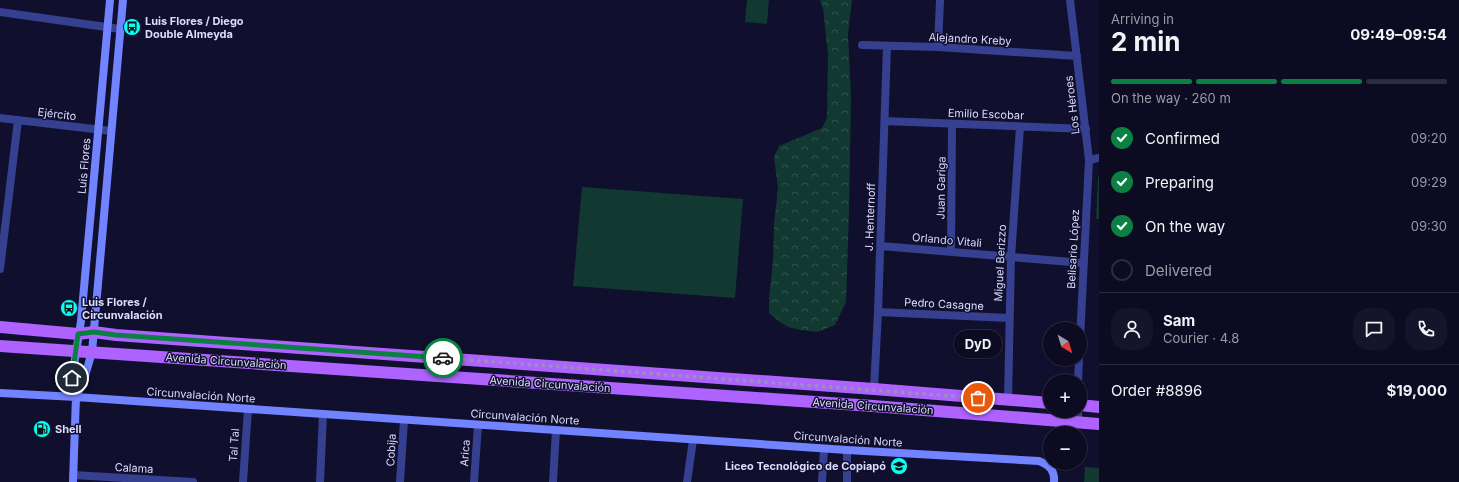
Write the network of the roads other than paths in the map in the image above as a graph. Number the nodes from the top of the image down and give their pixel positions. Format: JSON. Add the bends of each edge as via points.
{"nodes":[{"id":1,"x":110,"y":0,"type":"edge"},
{"id":2,"x":123,"y":0,"type":"edge"},
{"id":3,"x":940,"y":0,"type":"edge"},
{"id":4,"x":1070,"y":0,"type":"edge"},
{"id":5,"x":0,"y":12,"type":"edge"},
{"id":6,"x":108,"y":27,"type":"junction"},
{"id":7,"x":120,"y":29,"type":"junction"},
{"id":8,"x":862,"y":45,"type":"dead end"},
{"id":9,"x":887,"y":46,"type":"junction"},
{"id":10,"x":938,"y":47,"type":"junction"},
{"id":11,"x":1077,"y":56,"type":"junction"},
{"id":12,"x":0,"y":118,"type":"edge"},
{"id":13,"x":18,"y":120,"type":"junction"},
{"id":14,"x":885,"y":121,"type":"junction"},
{"id":15,"x":952,"y":124,"type":"junction"},
{"id":16,"x":1020,"y":127,"type":"junction"},
{"id":17,"x":98,"y":129,"type":"junction"},
{"id":18,"x":1086,"y":129,"type":"junction"},
{"id":19,"x":111,"y":131,"type":"junction"},
{"id":20,"x":1099,"y":158,"type":"edge"},
{"id":21,"x":1089,"y":160,"type":"junction"},
{"id":22,"x":4,"y":204,"type":"edge"},
{"id":23,"x":881,"y":246,"type":"junction"},
{"id":24,"x":1,"y":248,"type":"edge"},
{"id":25,"x":951,"y":252,"type":"junction"},
{"id":26,"x":1011,"y":257,"type":"junction"},
{"id":27,"x":1083,"y":263,"type":"junction"},
{"id":28,"x":0,"y":269,"type":"edge"},
{"id":29,"x":878,"y":312,"type":"junction"},
{"id":30,"x":1009,"y":318,"type":"junction"},
{"id":31,"x":1081,"y":322,"type":"edge"},
{"id":32,"x":0,"y":327,"type":"edge"},
{"id":33,"x":94,"y":332,"type":"junction"},
{"id":34,"x":78,"y":334,"type":"junction"},
{"id":35,"x":0,"y":346,"type":"edge"},
{"id":36,"x":76,"y":351,"type":"junction"},
{"id":37,"x":92,"y":352,"type":"junction"},
{"id":38,"x":874,"y":389,"type":"junction"},
{"id":39,"x":0,"y":393,"type":"edge"},
{"id":40,"x":76,"y":397,"type":"junction"},
{"id":41,"x":1008,"y":400,"type":"junction"},
{"id":42,"x":1043,"y":402,"type":"edge"},
{"id":43,"x":1087,"y":406,"type":"edge"},
{"id":44,"x":1099,"y":407,"type":"edge"},
{"id":45,"x":248,"y":409,"type":"junction"},
{"id":46,"x":323,"y":414,"type":"junction"},
{"id":47,"x":1043,"y":415,"type":"edge"},
{"id":48,"x":1081,"y":418,"type":"edge"},
{"id":49,"x":404,"y":420,"type":"junction"},
{"id":50,"x":1099,"y":424,"type":"edge"},
{"id":51,"x":478,"y":425,"type":"junction"},
{"id":52,"x":556,"y":430,"type":"junction"},
{"id":53,"x":693,"y":440,"type":"junction"},
{"id":54,"x":824,"y":449,"type":"junction"},
{"id":55,"x":847,"y":450,"type":"junction"},
{"id":56,"x":73,"y":479,"type":"edge"},
{"id":57,"x":148,"y":481,"type":"edge"},
{"id":58,"x":193,"y":482,"type":"edge"},
{"id":59,"x":243,"y":482,"type":"edge"},
{"id":60,"x":320,"y":482,"type":"edge"},
{"id":61,"x":400,"y":482,"type":"edge"},
{"id":62,"x":474,"y":482,"type":"edge"},
{"id":63,"x":553,"y":482,"type":"edge"},
{"id":64,"x":687,"y":482,"type":"edge"},
{"id":65,"x":822,"y":482,"type":"edge"},
{"id":66,"x":847,"y":482,"type":"edge"},
{"id":67,"x":1054,"y":482,"type":"edge"}],
"edges":[{"from":1,"to":6,"type":"street","name":"Luis Flores"},
{"from":2,"to":7,"type":"street"},
{"from":3,"to":10,"type":"street"},
{"from":4,"to":11,"type":"street","name":"Los Héroes"},
{"from":5,"to":6,"type":"street"},
{"from":6,"to":7,"type":"street"},
{"from":6,"to":17,"type":"street","name":"Luis Flores"},
{"from":7,"to":19,"type":"street"},
{"from":8,"to":9,"type":"street","name":"Alejandro Kreby"},
{"from":9,"to":10,"type":"street","name":"Alejandro Kreby"},
{"from":9,"to":14,"type":"street","name":"J. Henternoff"},
{"from":10,"to":11,"type":"street","name":"Alejandro Kreby"},
{"from":11,"to":18,"type":"street","name":"Los Héroes"},
{"from":12,"to":13,"type":"street","name":"Ejército"},
{"from":13,"to":17,"type":"street","name":"Ejército"},
{"from":13,"to":22,"type":"street"},
{"from":14,"to":15,"type":"street","name":"Emilio Escobar"},
{"from":14,"to":23,"type":"street","name":"J. Henternoff"},
{"from":15,"to":16,"type":"street","name":"Emilio Escobar"},
{"from":15,"to":25,"type":"street","name":"Juan Gariga"},
{"from":16,"to":18,"type":"street","name":"Emilio Escobar"},
{"from":16,"to":26,"type":"street","name":"Miguel Berizzo"},
{"from":17,"to":19,"type":"street","name":"Ejército"},
{"from":17,"to":34,"type":"street","name":"Luis Flores"},
{"from":18,"to":21,"type":"street","name":"Los Héroes"},
{"from":19,"to":33,"type":"street"},
{"from":20,"to":21,"type":"street"},
{"from":21,"to":27,"type":"street","name":"Belisario López"},
{"from":22,"to":24,"type":"street"},
{"from":23,"to":25,"type":"street","name":"Orlando Vitali"},
{"from":23,"to":29,"type":"street","name":"J. Henternoff"},
{"from":24,"to":28,"type":"street"},
{"from":25,"to":26,"type":"street","name":"Orlando Vitali"},
{"from":26,"to":27,"type":"street","name":"Orlando Vitali"},
{"from":26,"to":30,"type":"street","name":"Miguel Berizzo"},
{"from":27,"to":31,"type":"street","name":"Belisario López"},
{"from":29,"to":30,"type":"street","name":"Pedro Casagne"},
{"from":29,"to":38,"type":"street","name":"J. Henternoff"},
{"from":30,"to":41,"type":"street","name":"Miguel Berizzo"},
{"from":32,"to":34,"type":"main road","name":"Avenida Circunvalación"},
{"from":33,"to":34,"type":"main road","name":"Avenida Circunvalación"},
{"from":33,"to":37,"type":"street"},
{"from":33,"to":38,"type":"main road","name":"Avenida Circunvalación"},
{"from":34,"to":36,"type":"street","name":"Luis Flores"},
{"from":35,"to":36,"type":"main road","name":"Avenida Circunvalación"},
{"from":36,"to":37,"type":"main road","name":"Avenida Circunvalación"},
{"from":36,"to":40,"type":"street","name":"Luis Flores","via":[[72,378]]},
{"from":37,"to":40,"type":"street"},
{"from":37,"to":47,"type":"main road","name":"Avenida Circunvalación","via":[[874,406]]},
{"from":38,"to":41,"type":"main road","name":"Avenida Circunvalación"},
{"from":39,"to":40,"type":"street","name":"Circunvalación Norte"},
{"from":40,"to":45,"type":"street","name":"Circunvalación Norte"},
{"from":40,"to":56,"type":"street"},
{"from":41,"to":42,"type":"main road","name":"Avenida Circunvalación"},
{"from":43,"to":44,"type":"main road"},
{"from":45,"to":46,"type":"street","name":"Circunvalación Norte"},
{"from":45,"to":59,"type":"street","name":"Tal Tal"},
{"from":46,"to":49,"type":"street","name":"Circunvalación Norte"},
{"from":46,"to":60,"type":"street"},
{"from":48,"to":50,"type":"main road","name":"Avenida Circunvalación"},
{"from":49,"to":51,"type":"street","name":"Circunvalación Norte"},
{"from":49,"to":61,"type":"street","name":"Cobija"},
{"from":51,"to":52,"type":"street","name":"Circunvalación Norte"},
{"from":51,"to":62,"type":"street","name":"Arica"},
{"from":52,"to":53,"type":"street","name":"Circunvalación Norte"},
{"from":52,"to":63,"type":"street"},
{"from":53,"to":54,"type":"street","name":"Circunvalación Norte"},
{"from":53,"to":64,"type":"street"},
{"from":54,"to":55,"type":"street","name":"Circunvalación Norte"},
{"from":54,"to":65,"type":"street"},
{"from":55,"to":66,"type":"street"},
{"from":55,"to":67,"type":"street","name":"Circunvalación Norte","via":[[1039,461],[1047,464],[1053,472]]},
{"from":56,"to":57,"type":"street","name":"Calama"},
{"from":57,"to":58,"type":"street","name":"Calama"}]}
